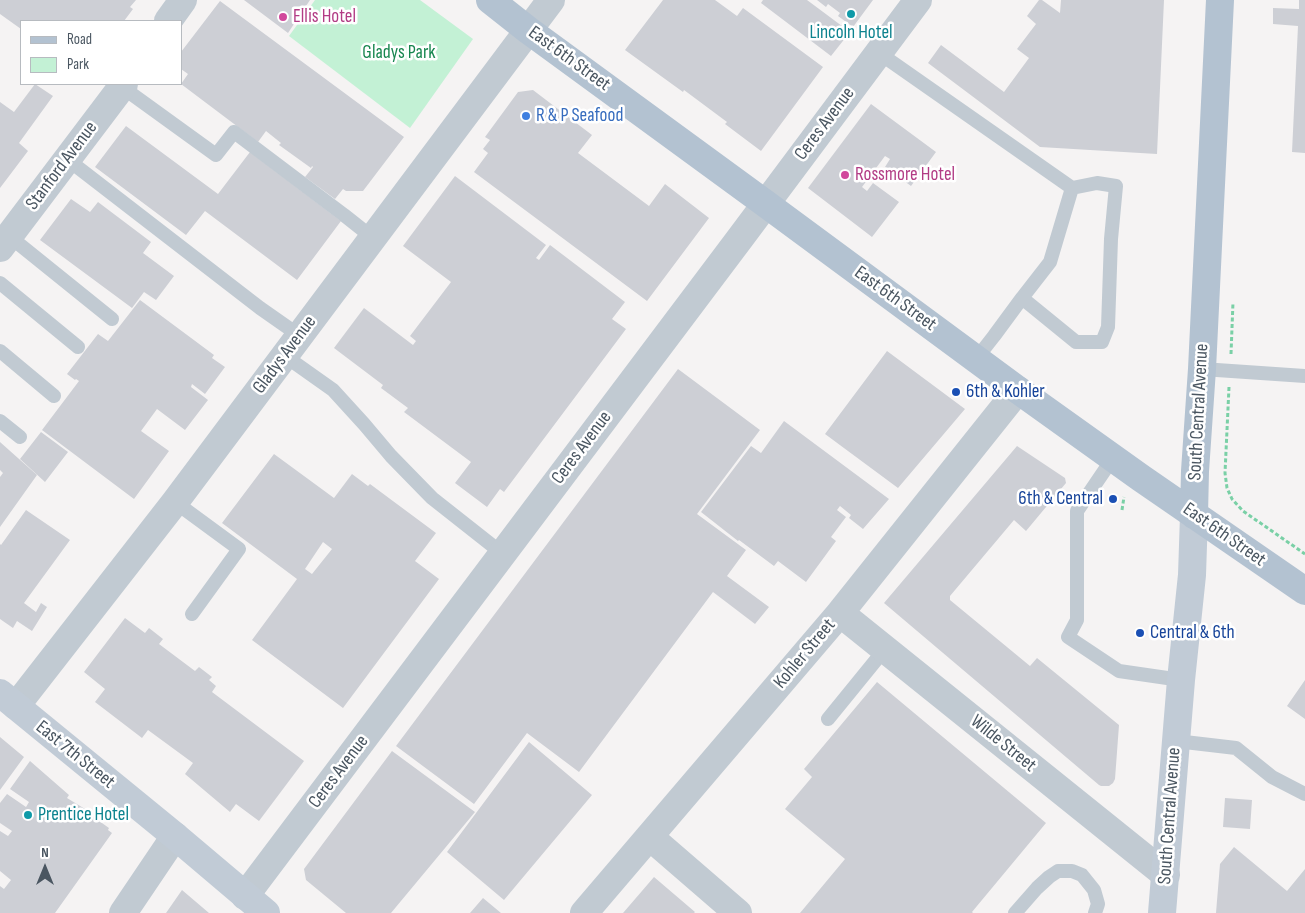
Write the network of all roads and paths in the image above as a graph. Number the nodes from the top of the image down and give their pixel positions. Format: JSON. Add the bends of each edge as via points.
{"nodes":[{"id":1,"x":183,"y":0,"type":"edge"},
{"id":2,"x":490,"y":0,"type":"edge"},
{"id":3,"x":550,"y":0,"type":"edge"},
{"id":4,"x":918,"y":0,"type":"edge"},
{"id":5,"x":1220,"y":0,"type":"edge"},
{"id":6,"x":169,"y":20,"type":"edge"},
{"id":7,"x":528,"y":30,"type":"junction"},
{"id":8,"x":879,"y":53,"type":"junction"},
{"id":9,"x":123,"y":85,"type":"edge"},
{"id":10,"x":67,"y":159,"type":"junction"},
{"id":11,"x":1072,"y":188,"type":"junction"},
{"id":12,"x":766,"y":204,"type":"junction"},
{"id":13,"x":373,"y":238,"type":"junction"},
{"id":14,"x":4,"y":242,"type":"edge"},
{"id":15,"x":0,"y":283,"type":"edge"},
{"id":16,"x":1233,"y":294,"type":"dead end"},
{"id":17,"x":1022,"y":298,"type":"junction"},
{"id":18,"x":112,"y":319,"type":"dead end"},
{"id":19,"x":78,"y":346,"type":"dead end"},
{"id":20,"x":292,"y":346,"type":"junction"},
{"id":21,"x":0,"y":351,"type":"edge"},
{"id":22,"x":976,"y":359,"type":"junction"},
{"id":23,"x":1202,"y":369,"type":"junction"},
{"id":24,"x":1230,"y":370,"type":"junction"},
{"id":25,"x":1305,"y":376,"type":"edge"},
{"id":26,"x":1018,"y":390,"type":"junction"},
{"id":27,"x":54,"y":396,"type":"dead end"},
{"id":28,"x":0,"y":421,"type":"edge"},
{"id":29,"x":20,"y":437,"type":"dead end"},
{"id":30,"x":1113,"y":458,"type":"junction"},
{"id":31,"x":175,"y":502,"type":"junction"},
{"id":32,"x":1194,"y":515,"type":"junction"},
{"id":33,"x":503,"y":554,"type":"junction"},
{"id":34,"x":1305,"y":554,"type":"edge"},
{"id":35,"x":1305,"y":591,"type":"edge"},
{"id":36,"x":840,"y":613,"type":"junction"},
{"id":37,"x":192,"y":614,"type":"dead end"},
{"id":38,"x":885,"y":649,"type":"junction"},
{"id":39,"x":1182,"y":680,"type":"junction"},
{"id":40,"x":8,"y":700,"type":"edge"},
{"id":41,"x":828,"y":719,"type":"dead end"},
{"id":42,"x":1176,"y":741,"type":"junction"},
{"id":43,"x":1305,"y":794,"type":"edge"},
{"id":44,"x":175,"y":836,"type":"junction"},
{"id":45,"x":650,"y":837,"type":"junction"},
{"id":46,"x":1166,"y":875,"type":"junction"},
{"id":47,"x":245,"y":896,"type":"junction"},
{"id":48,"x":123,"y":913,"type":"edge"},
{"id":49,"x":266,"y":913,"type":"edge"},
{"id":50,"x":584,"y":913,"type":"edge"},
{"id":51,"x":738,"y":913,"type":"edge"},
{"id":52,"x":1015,"y":913,"type":"edge"},
{"id":53,"x":1095,"y":913,"type":"edge"},
{"id":54,"x":1162,"y":913,"type":"edge"}],
"edges":[{"from":1,"to":6,"type":"street"},
{"from":2,"to":7,"type":"main road","name":"East 6th Street"},
{"from":3,"to":7,"type":"street","name":"Gladys Avenue"},
{"from":4,"to":8,"type":"street","name":"Ceres Avenue"},
{"from":5,"to":23,"type":"main road","name":"South Central Avenue"},
{"from":7,"to":12,"type":"main road","name":"East 6th Street"},
{"from":7,"to":13,"type":"street","name":"Gladys Avenue"},
{"from":8,"to":11,"type":"lane"},
{"from":8,"to":12,"type":"street","name":"Ceres Avenue"},
{"from":9,"to":10,"type":"street","name":"Stanford Avenue"},
{"from":9,"to":13,"type":"lane","via":[[216,155],[234,132]]},
{"from":10,"to":14,"type":"street","name":"Stanford Avenue"},
{"from":10,"to":20,"type":"lane","via":[[260,308]]},
{"from":11,"to":17,"type":"lane","via":[[1050,262]]},
{"from":11,"to":17,"type":"lane","via":[[1097,183],[1116,186],[1108,327],[1102,342],[1076,342]]},
{"from":12,"to":22,"type":"main road","name":"East 6th Street"},
{"from":12,"to":33,"type":"street","name":"Ceres Avenue"},
{"from":13,"to":20,"type":"street","name":"Gladys Avenue"},
{"from":14,"to":18,"type":"lane"},
{"from":15,"to":19,"type":"lane"},
{"from":16,"to":24,"type":"path"},
{"from":17,"to":22,"type":"lane"},
{"from":20,"to":31,"type":"street","name":"Gladys Avenue"},
{"from":20,"to":33,"type":"lane","via":[[432,498]]},
{"from":21,"to":27,"type":"lane"},
{"from":22,"to":26,"type":"main road","name":"East 6th Street"},
{"from":23,"to":24,"type":"lane"},
{"from":23,"to":32,"type":"main road","name":"South Central Avenue"},
{"from":24,"to":25,"type":"lane"},
{"from":24,"to":34,"type":"path","via":[[1225,473],[1232,499],[1243,511]]},
{"from":26,"to":30,"type":"main road","name":"East 6th Street"},
{"from":26,"to":36,"type":"street","name":"Kohler Street"},
{"from":28,"to":29,"type":"lane"},
{"from":30,"to":32,"type":"main road","name":"East 6th Street"},
{"from":30,"to":39,"type":"lane","via":[[1077,511],[1077,620],[1068,637],[1119,671]]},
{"from":31,"to":37,"type":"lane","via":[[240,549]]},
{"from":31,"to":40,"type":"street","name":"Gladys Avenue"},
{"from":32,"to":35,"type":"main road","name":"East 6th Street"},
{"from":32,"to":39,"type":"main road","name":"South Central Avenue"},
{"from":33,"to":47,"type":"street","name":"Ceres Avenue"},
{"from":36,"to":38,"type":"street","name":"Wilde Street"},
{"from":36,"to":45,"type":"street","name":"Kohler Street"},
{"from":38,"to":41,"type":"lane"},
{"from":38,"to":46,"type":"street","name":"Wilde Street"},
{"from":39,"to":42,"type":"main road","name":"South Central Avenue"},
{"from":40,"to":44,"type":"main road","name":"East 7th Street"},
{"from":42,"to":43,"type":"lane","via":[[1236,748],[1272,777]]},
{"from":42,"to":46,"type":"main road","name":"South Central Avenue"},
{"from":44,"to":47,"type":"main road","name":"East 7th Street"},
{"from":44,"to":48,"type":"street"},
{"from":45,"to":50,"type":"street","name":"Kohler Street"},
{"from":45,"to":51,"type":"street"},
{"from":46,"to":54,"type":"main road","name":"South Central Avenue"},
{"from":47,"to":49,"type":"main road","name":"East 7th Street"},
{"from":52,"to":53,"type":"lane","via":[[1037,888],[1058,871],[1082,875],[1094,890],[1098,904]]}]}
